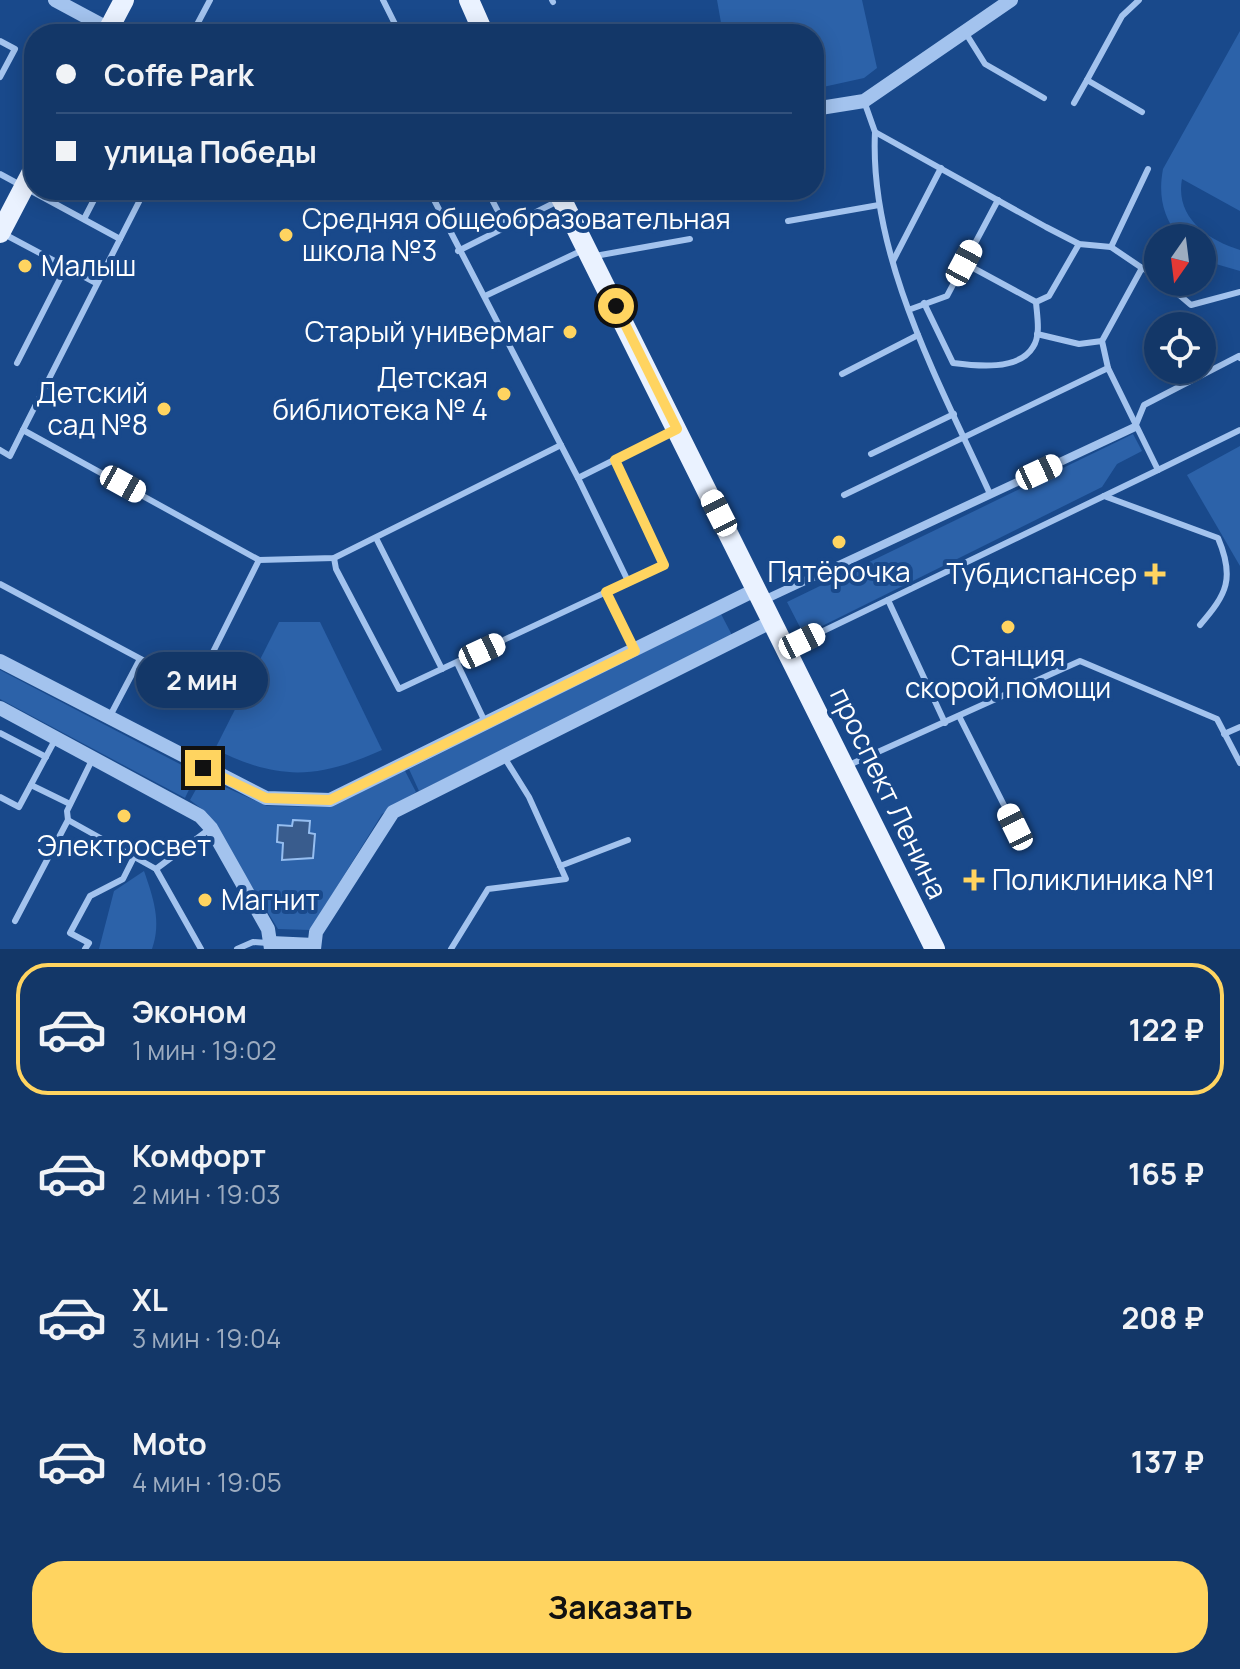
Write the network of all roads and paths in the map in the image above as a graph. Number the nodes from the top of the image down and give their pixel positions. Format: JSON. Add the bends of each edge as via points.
{"nodes":[{"id":1,"x":55,"y":0,"type":"edge"},
{"id":2,"x":124,"y":0,"type":"edge"},
{"id":3,"x":210,"y":0,"type":"edge"},
{"id":4,"x":383,"y":0,"type":"edge"},
{"id":5,"x":469,"y":0,"type":"edge"},
{"id":6,"x":1011,"y":0,"type":"edge"},
{"id":7,"x":1139,"y":0,"type":"edge"},
{"id":8,"x":97,"y":24,"type":"edge"},
{"id":9,"x":114,"y":24,"type":"edge"},
{"id":10,"x":197,"y":24,"type":"edge"},
{"id":11,"x":395,"y":24,"type":"edge"},
{"id":12,"x":480,"y":24,"type":"edge"},
{"id":13,"x":965,"y":32,"type":"junction"},
{"id":14,"x":0,"y":41,"type":"edge"},
{"id":15,"x":0,"y":77,"type":"edge"},
{"id":16,"x":1087,"y":80,"type":"junction"},
{"id":17,"x":1044,"y":98,"type":"dead end"},
{"id":18,"x":864,"y":101,"type":"junction"},
{"id":19,"x":1074,"y":103,"type":"dead end"},
{"id":20,"x":824,"y":107,"type":"edge"},
{"id":21,"x":1142,"y":112,"type":"dead end"},
{"id":22,"x":875,"y":132,"type":"junction"},
{"id":23,"x":941,"y":168,"type":"junction"},
{"id":24,"x":1148,"y":169,"type":"dead end"},
{"id":25,"x":0,"y":174,"type":"edge"},
{"id":26,"x":24,"y":176,"type":"edge"},
{"id":27,"x":24,"y":187,"type":"edge"},
{"id":28,"x":59,"y":200,"type":"edge"},
{"id":29,"x":94,"y":200,"type":"edge"},
{"id":30,"x":140,"y":200,"type":"edge"},
{"id":31,"x":434,"y":200,"type":"edge"},
{"id":32,"x":492,"y":200,"type":"edge"},
{"id":33,"x":551,"y":200,"type":"edge"},
{"id":34,"x":562,"y":200,"type":"edge"},
{"id":35,"x":998,"y":200,"type":"junction"},
{"id":36,"x":879,"y":205,"type":"junction"},
{"id":37,"x":84,"y":219,"type":"junction"},
{"id":38,"x":788,"y":221,"type":"dead end"},
{"id":39,"x":506,"y":227,"type":"junction"},
{"id":40,"x":0,"y":233,"type":"edge"},
{"id":41,"x":120,"y":239,"type":"junction"},
{"id":42,"x":690,"y":239,"type":"dead end"},
{"id":43,"x":1079,"y":244,"type":"junction"},
{"id":44,"x":1111,"y":247,"type":"junction"},
{"id":45,"x":458,"y":251,"type":"junction"},
{"id":46,"x":589,"y":253,"type":"junction"},
{"id":47,"x":893,"y":261,"type":"junction"},
{"id":48,"x":964,"y":263,"type":"junction"},
{"id":49,"x":66,"y":267,"type":"junction"},
{"id":50,"x":1142,"y":268,"type":"joint"},
{"id":51,"x":96,"y":283,"type":"junction"},
{"id":52,"x":1240,"y":292,"type":"edge"},
{"id":53,"x":485,"y":296,"type":"junction"},
{"id":54,"x":1180,"y":296,"type":"edge"},
{"id":55,"x":1036,"y":302,"type":"junction"},
{"id":56,"x":924,"y":303,"type":"junction"},
{"id":57,"x":911,"y":309,"type":"junction"},
{"id":58,"x":1037,"y":334,"type":"junction"},
{"id":59,"x":918,"y":335,"type":"junction"},
{"id":60,"x":1102,"y":341,"type":"junction"},
{"id":61,"x":1240,"y":358,"type":"edge"},
{"id":62,"x":17,"y":363,"type":"dead end"},
{"id":63,"x":1108,"y":368,"type":"junction"},
{"id":64,"x":842,"y":374,"type":"dead end"},
{"id":65,"x":954,"y":414,"type":"junction"},
{"id":66,"x":1135,"y":427,"type":"junction"},
{"id":67,"x":677,"y":429,"type":"junction"},
{"id":68,"x":23,"y":430,"type":"junction"},
{"id":69,"x":1240,"y":430,"type":"edge"},
{"id":70,"x":964,"y":437,"type":"junction"},
{"id":71,"x":561,"y":445,"type":"junction"},
{"id":72,"x":0,"y":450,"type":"edge"},
{"id":73,"x":871,"y":454,"type":"dead end"},
{"id":74,"x":615,"y":460,"type":"junction"},
{"id":75,"x":1158,"y":470,"type":"junction"},
{"id":76,"x":578,"y":478,"type":"junction"},
{"id":77,"x":990,"y":494,"type":"junction"},
{"id":78,"x":844,"y":495,"type":"dead end"},
{"id":79,"x":1104,"y":496,"type":"junction"},
{"id":80,"x":377,"y":540,"type":"junction"},
{"id":81,"x":334,"y":558,"type":"junction"},
{"id":82,"x":259,"y":560,"type":"junction"},
{"id":83,"x":628,"y":581,"type":"junction"},
{"id":84,"x":0,"y":584,"type":"edge"},
{"id":85,"x":606,"y":592,"type":"junction"},
{"id":86,"x":760,"y":595,"type":"junction"},
{"id":87,"x":888,"y":600,"type":"junction"},
{"id":88,"x":773,"y":621,"type":"junction"},
{"id":89,"x":1200,"y":625,"type":"dead end"},
{"id":90,"x":787,"y":649,"type":"junction"},
{"id":91,"x":635,"y":651,"type":"junction"},
{"id":92,"x":140,"y":659,"type":"junction"},
{"id":93,"x":0,"y":661,"type":"edge"},
{"id":94,"x":457,"y":663,"type":"junction"},
{"id":95,"x":442,"y":669,"type":"junction"},
{"id":96,"x":0,"y":708,"type":"edge"},
{"id":97,"x":959,"y":716,"type":"junction"},
{"id":98,"x":109,"y":719,"type":"junction"},
{"id":99,"x":945,"y":723,"type":"junction"},
{"id":100,"x":486,"y":724,"type":"junction"},
{"id":101,"x":1240,"y":727,"type":"edge"},
{"id":102,"x":0,"y":733,"type":"edge"},
{"id":103,"x":1224,"y":734,"type":"junction"},
{"id":104,"x":56,"y":738,"type":"junction"},
{"id":105,"x":46,"y":757,"type":"junction"},
{"id":106,"x":504,"y":757,"type":"junction"},
{"id":107,"x":93,"y":758,"type":"junction"},
{"id":108,"x":1240,"y":763,"type":"edge"},
{"id":109,"x":846,"y":767,"type":"junction"},
{"id":110,"x":31,"y":785,"type":"junction"},
{"id":111,"x":0,"y":797,"type":"edge"},
{"id":112,"x":70,"y":804,"type":"junction"},
{"id":113,"x":68,"y":820,"type":"junction"},
{"id":114,"x":1015,"y":827,"type":"dead end"},
{"id":115,"x":211,"y":828,"type":"junction"},
{"id":116,"x":628,"y":840,"type":"dead end"},
{"id":117,"x":134,"y":857,"type":"junction"},
{"id":118,"x":560,"y":866,"type":"junction"},
{"id":119,"x":156,"y":869,"type":"junction"},
{"id":120,"x":15,"y":921,"type":"dead end"},
{"id":121,"x":271,"y":946,"type":"edge"},
{"id":122,"x":315,"y":948,"type":"edge"},
{"id":123,"x":85,"y":949,"type":"edge"},
{"id":124,"x":201,"y":949,"type":"edge"},
{"id":125,"x":237,"y":949,"type":"edge"},
{"id":126,"x":451,"y":949,"type":"edge"},
{"id":127,"x":935,"y":949,"type":"edge"}],
"edges":[{"from":1,"to":8,"type":"street"},
{"from":2,"to":9,"type":"main road"},
{"from":3,"to":10,"type":"lane"},
{"from":4,"to":11,"type":"lane"},
{"from":5,"to":12,"type":"main road"},
{"from":6,"to":13,"type":"street"},
{"from":7,"to":16,"type":"lane","via":[[1122,16]]},
{"from":13,"to":17,"type":"lane","via":[[985,64]]},
{"from":13,"to":18,"type":"street"},
{"from":14,"to":15,"type":"lane","via":[[15,49]]},
{"from":16,"to":19,"type":"lane"},
{"from":16,"to":21,"type":"lane"},
{"from":18,"to":20,"type":"street"},
{"from":18,"to":22,"type":"lane"},
{"from":22,"to":23,"type":"lane"},
{"from":22,"to":36,"type":"lane"},
{"from":23,"to":35,"type":"lane"},
{"from":23,"to":47,"type":"lane"},
{"from":24,"to":44,"type":"lane"},
{"from":25,"to":26,"type":"lane"},
{"from":27,"to":40,"type":"main road"},
{"from":28,"to":37,"type":"lane"},
{"from":29,"to":37,"type":"lane"},
{"from":30,"to":41,"type":"lane"},
{"from":31,"to":45,"type":"lane"},
{"from":32,"to":39,"type":"lane"},
{"from":33,"to":39,"type":"lane"},
{"from":34,"to":46,"type":"main road","name":"проспект Ленина"},
{"from":35,"to":43,"type":"lane"},
{"from":35,"to":48,"type":"lane"},
{"from":36,"to":38,"type":"lane"},
{"from":36,"to":47,"type":"lane"},
{"from":37,"to":41,"type":"lane"},
{"from":39,"to":45,"type":"lane"},
{"from":40,"to":49,"type":"lane"},
{"from":41,"to":51,"type":"lane"},
{"from":42,"to":46,"type":"lane"},
{"from":43,"to":44,"type":"lane"},
{"from":43,"to":55,"type":"lane","via":[[1049,296]]},
{"from":44,"to":50,"type":"lane"},
{"from":45,"to":53,"type":"lane"},
{"from":46,"to":53,"type":"lane"},
{"from":46,"to":67,"type":"main road","name":"проспект Ленина"},
{"from":47,"to":57,"type":"lane"},
{"from":48,"to":55,"type":"lane"},
{"from":48,"to":56,"type":"lane","via":[[947,296]]},
{"from":49,"to":51,"type":"lane"},
{"from":49,"to":62,"type":"lane"},
{"from":50,"to":60,"type":"lane"},
{"from":51,"to":68,"type":"lane"},
{"from":52,"to":54,"type":"lane","via":[[1191,305]]},
{"from":53,"to":71,"type":"lane"},
{"from":55,"to":58,"type":"lane"},
{"from":56,"to":57,"type":"lane"},
{"from":56,"to":58,"type":"lane","via":[[953,363],[983,366],[1018,360],[1033,348]]},
{"from":57,"to":59,"type":"lane"},
{"from":58,"to":60,"type":"lane","via":[[1079,344]]},
{"from":59,"to":64,"type":"lane"},
{"from":59,"to":65,"type":"lane"},
{"from":60,"to":63,"type":"lane"},
{"from":61,"to":66,"type":"lane","via":[[1144,405]]},
{"from":63,"to":66,"type":"lane"},
{"from":63,"to":70,"type":"lane"},
{"from":65,"to":70,"type":"lane"},
{"from":65,"to":73,"type":"lane"},
{"from":66,"to":75,"type":"lane"},
{"from":66,"to":77,"type":"street"},
{"from":67,"to":74,"type":"lane"},
{"from":67,"to":86,"type":"main road","name":"проспект Ленина"},
{"from":68,"to":72,"type":"lane","via":[[10,456]]},
{"from":68,"to":82,"type":"lane"},
{"from":69,"to":75,"type":"lane"},
{"from":70,"to":77,"type":"lane"},
{"from":70,"to":78,"type":"lane"},
{"from":71,"to":76,"type":"lane"},
{"from":71,"to":80,"type":"lane"},
{"from":74,"to":76,"type":"lane"},
{"from":74,"to":83,"type":"lane","via":[[664,565]]},
{"from":75,"to":79,"type":"lane"},
{"from":76,"to":83,"type":"lane"},
{"from":77,"to":86,"type":"street"},
{"from":79,"to":87,"type":"lane"},
{"from":79,"to":89,"type":"lane","via":[[1218,538],[1226,558],[1224,597]]},
{"from":80,"to":81,"type":"lane"},
{"from":80,"to":95,"type":"lane"},
{"from":81,"to":82,"type":"lane"},
{"from":81,"to":95,"type":"lane","via":[[399,689]]},
{"from":82,"to":92,"type":"lane","via":[[195,688]]},
{"from":83,"to":85,"type":"lane"},
{"from":84,"to":92,"type":"lane"},
{"from":85,"to":91,"type":"lane"},
{"from":85,"to":94,"type":"lane"},
{"from":86,"to":88,"type":"main road","name":"проспект Ленина"},
{"from":86,"to":91,"type":"street"},
{"from":87,"to":90,"type":"lane"},
{"from":87,"to":99,"type":"lane"},
{"from":88,"to":90,"type":"main road","name":"проспект Ленина"},
{"from":88,"to":106,"type":"street"},
{"from":90,"to":109,"type":"main road","name":"проспект Ленина"},
{"from":91,"to":100,"type":"street"},
{"from":92,"to":98,"type":"lane"},
{"from":93,"to":98,"type":"street"},
{"from":94,"to":95,"type":"lane"},
{"from":94,"to":100,"type":"lane"},
{"from":96,"to":104,"type":"street"},
{"from":97,"to":99,"type":"lane"},
{"from":97,"to":103,"type":"lane","via":[[1080,661],[1217,719]]},
{"from":97,"to":114,"type":"lane"},
{"from":98,"to":100,"type":"street","via":[[266,798],[316,801],[330,800]]},
{"from":99,"to":109,"type":"lane"},
{"from":101,"to":103,"type":"lane"},
{"from":102,"to":105,"type":"lane"},
{"from":103,"to":108,"type":"lane"},
{"from":104,"to":105,"type":"lane"},
{"from":104,"to":107,"type":"street"},
{"from":105,"to":110,"type":"lane"},
{"from":106,"to":118,"type":"lane"},
{"from":106,"to":122,"type":"street","via":[[393,812],[316,932]]},
{"from":107,"to":112,"type":"lane"},
{"from":107,"to":115,"type":"street","via":[[184,804]]},
{"from":109,"to":127,"type":"main road","name":"проспект Ленина"},
{"from":110,"to":111,"type":"lane","via":[[19,807]]},
{"from":110,"to":112,"type":"lane"},
{"from":112,"to":113,"type":"lane"},
{"from":113,"to":117,"type":"lane"},
{"from":113,"to":120,"type":"lane"},
{"from":115,"to":119,"type":"lane"},
{"from":115,"to":121,"type":"street","via":[[268,929]]},
{"from":116,"to":118,"type":"lane"},
{"from":117,"to":119,"type":"lane"},
{"from":117,"to":123,"type":"lane","via":[[123,879],[90,896],[70,933],[89,943]]},
{"from":118,"to":126,"type":"lane","via":[[566,879],[488,889]]},
{"from":119,"to":124,"type":"lane"},
{"from":121,"to":122,"type":"street"},
{"from":121,"to":125,"type":"lane","via":[[253,942]]}]}
